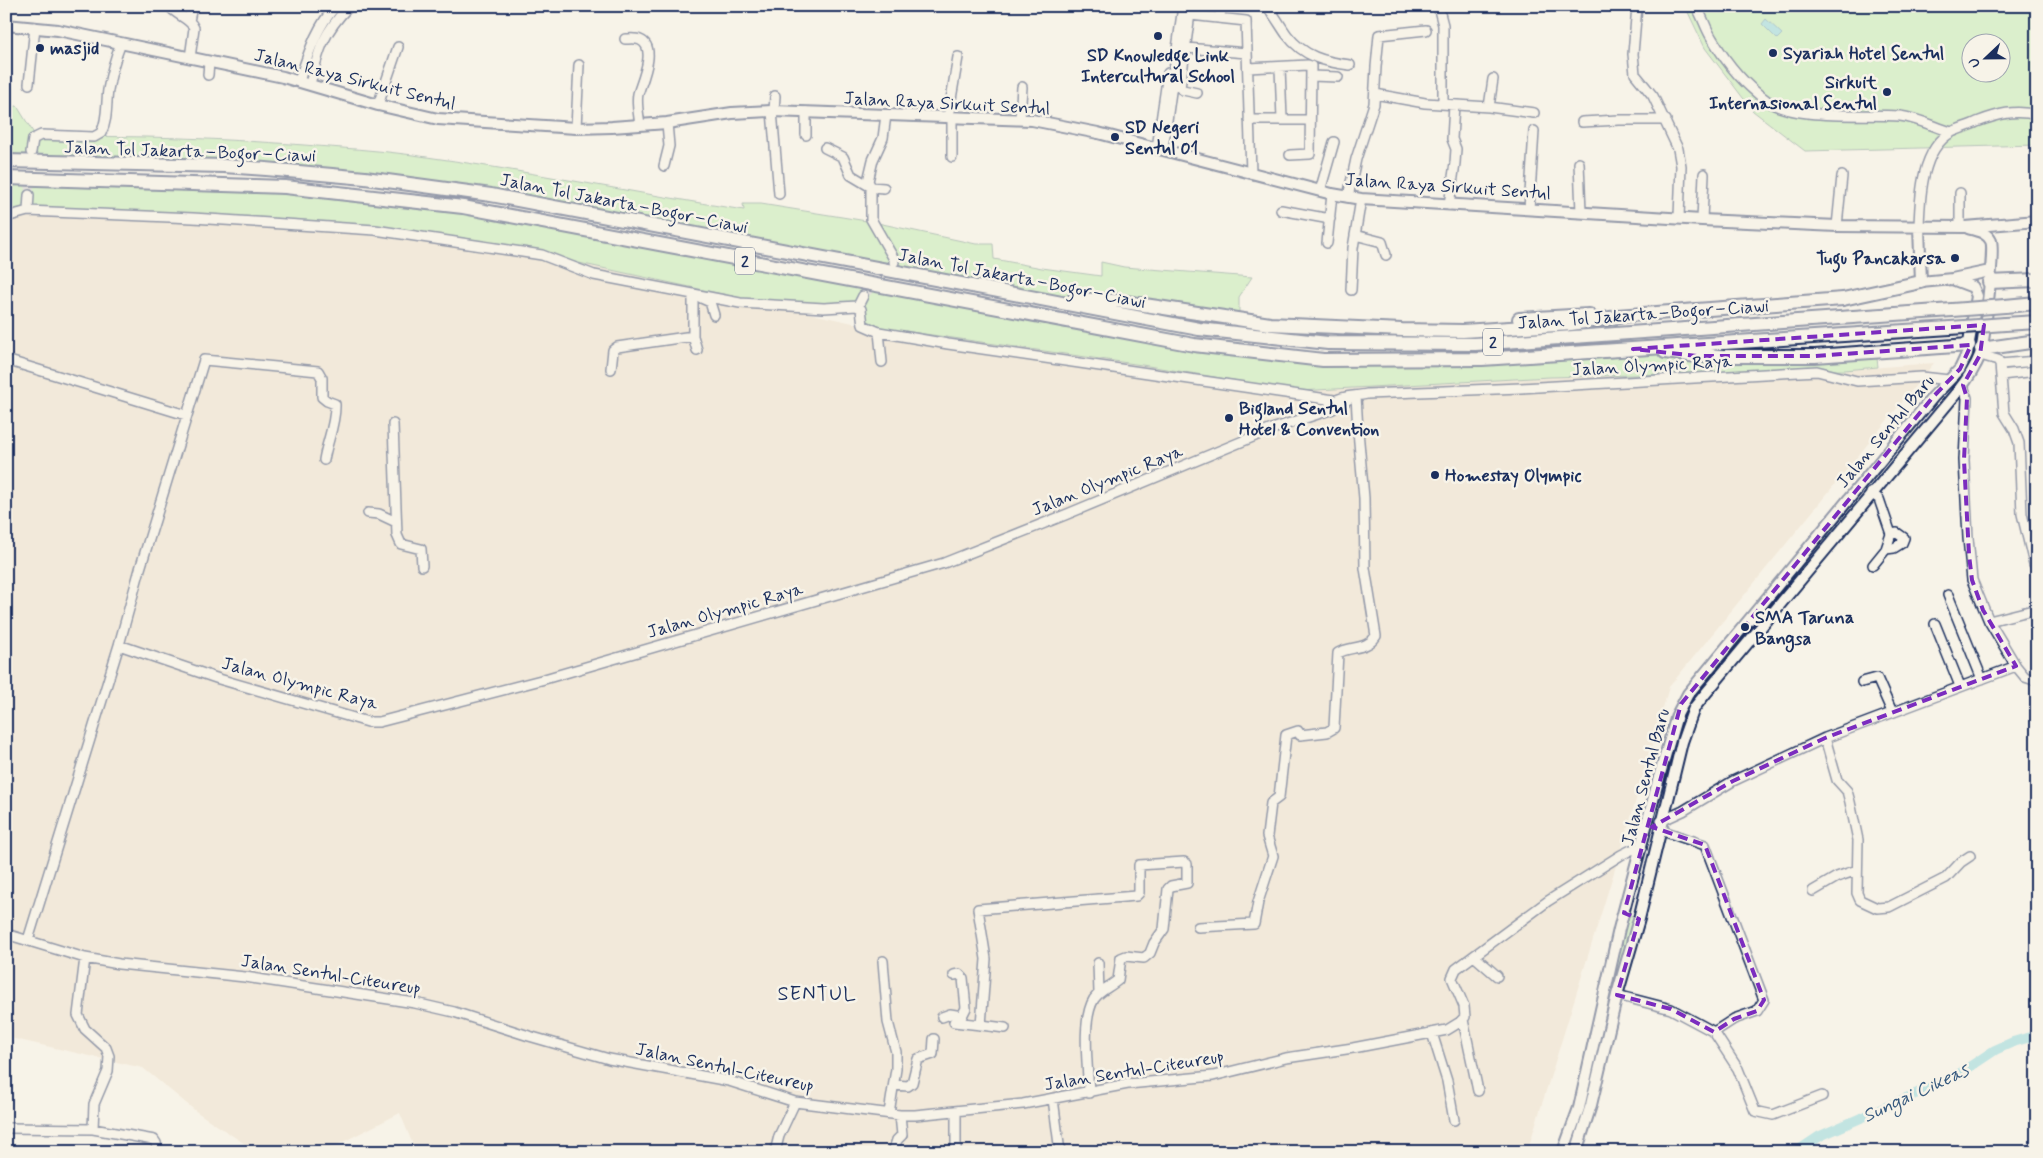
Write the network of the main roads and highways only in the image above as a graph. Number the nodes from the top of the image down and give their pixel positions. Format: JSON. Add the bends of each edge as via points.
{"nodes":[{"id":1,"x":6,"y":25,"type":"edge"},
{"id":2,"x":6,"y":161,"type":"edge"},
{"id":3,"x":6,"y":178,"type":"edge"},
{"id":4,"x":2037,"y":221,"type":"edge"},
{"id":5,"x":1919,"y":227,"type":"junction"},
{"id":6,"x":1962,"y":227,"type":"junction"},
{"id":7,"x":1990,"y":277,"type":"junction"},
{"id":8,"x":1952,"y":279,"type":"junction"},
{"id":9,"x":2037,"y":280,"type":"edge"},
{"id":10,"x":1920,"y":282,"type":"junction"},
{"id":11,"x":1036,"y":298,"type":"junction"},
{"id":12,"x":2037,"y":303,"type":"edge"},
{"id":13,"x":2037,"y":322,"type":"edge"},
{"id":14,"x":2037,"y":342,"type":"edge"},
{"id":15,"x":1633,"y":349,"type":"junction"},
{"id":16,"x":1977,"y":350,"type":"junction"},
{"id":17,"x":1624,"y":913,"type":"junction"},
{"id":18,"x":1639,"y":919,"type":"junction"},
{"id":19,"x":1620,"y":929,"type":"junction"},
{"id":20,"x":1635,"y":935,"type":"junction"},
{"id":21,"x":1563,"y":1152,"type":"edge"},
{"id":22,"x":1576,"y":1152,"type":"edge"}],
"edges":[{"from":1,"to":5,"type":"main road","name":"Jalan Raya Sirkuit Sentul","via":[[35,27],[121,43],[299,81],[438,119],[576,128],[640,125],[773,111],[1020,119],[1080,129],[1361,199],[1702,220]]},
{"from":2,"to":11,"type":"highway","name":"Jalan Tol Jakarta–Bogor–Ciawi","number":"2","via":[[224,166],[393,181],[491,195]]},
{"from":3,"to":15,"type":"highway","name":"Jalan Tol Jakarta–Bogor–Ciawi","number":"2","via":[[285,187],[422,202],[1194,345],[1323,360],[1482,359]]},
{"from":4,"to":6,"type":"main road","name":"Jalan Raya Sirkuit Sentul"},
{"from":5,"to":6,"type":"main road","name":"Jalan Raya Sirkuit Sentul"},
{"from":5,"to":10,"type":"main road"},
{"from":6,"to":7,"type":"main road","name":"Jalan Sentul Baru","via":[[1986,234],[1992,242]]},
{"from":7,"to":8,"type":"main road"},
{"from":7,"to":9,"type":"highway"},
{"from":7,"to":16,"type":"main road","name":"Jalan Sentul Baru"},
{"from":8,"to":10,"type":"main road"},
{"from":8,"to":16,"type":"main road","name":"Jalan Sentul Baru","via":[[1973,287],[1977,296]]},
{"from":10,"to":11,"type":"highway","via":[[1843,299],[1624,316],[1570,315],[1402,330],[1270,324],[1118,301]]},
{"from":11,"to":12,"type":"highway","name":"Jalan Tol Jakarta–Bogor–Ciawi","number":"2","bridge":true,"via":[[1199,330],[1328,343],[1400,345],[1475,344]]},
{"from":13,"to":15,"type":"highway","name":"Jalan Tol Jakarta–Bogor–Ciawi","number":"2","bridge":true},
{"from":14,"to":16,"type":"highway"},
{"from":15,"to":16,"type":"highway","via":[[1697,356],[1816,356],[1876,350]]},
{"from":16,"to":17,"type":"main road","name":"Jalan Sentul Baru","via":[[1967,354],[1960,369],[1933,397],[1688,694],[1677,715]]},
{"from":16,"to":18,"type":"main road","name":"Jalan Sentul Baru","via":[[1963,385],[1694,708],[1660,825]]},
{"from":17,"to":18,"type":"main road"},
{"from":17,"to":19,"type":"main road","name":"Jalan Sentul Baru"},
{"from":18,"to":20,"type":"main road","name":"Jalan Sentul Baru"},
{"from":19,"to":20,"type":"main road"},
{"from":19,"to":21,"type":"main road","name":"Jalan Sentul Baru","via":[[1579,1108]]},
{"from":20,"to":22,"type":"main road","name":"Jalan Sentul Baru"}]}
